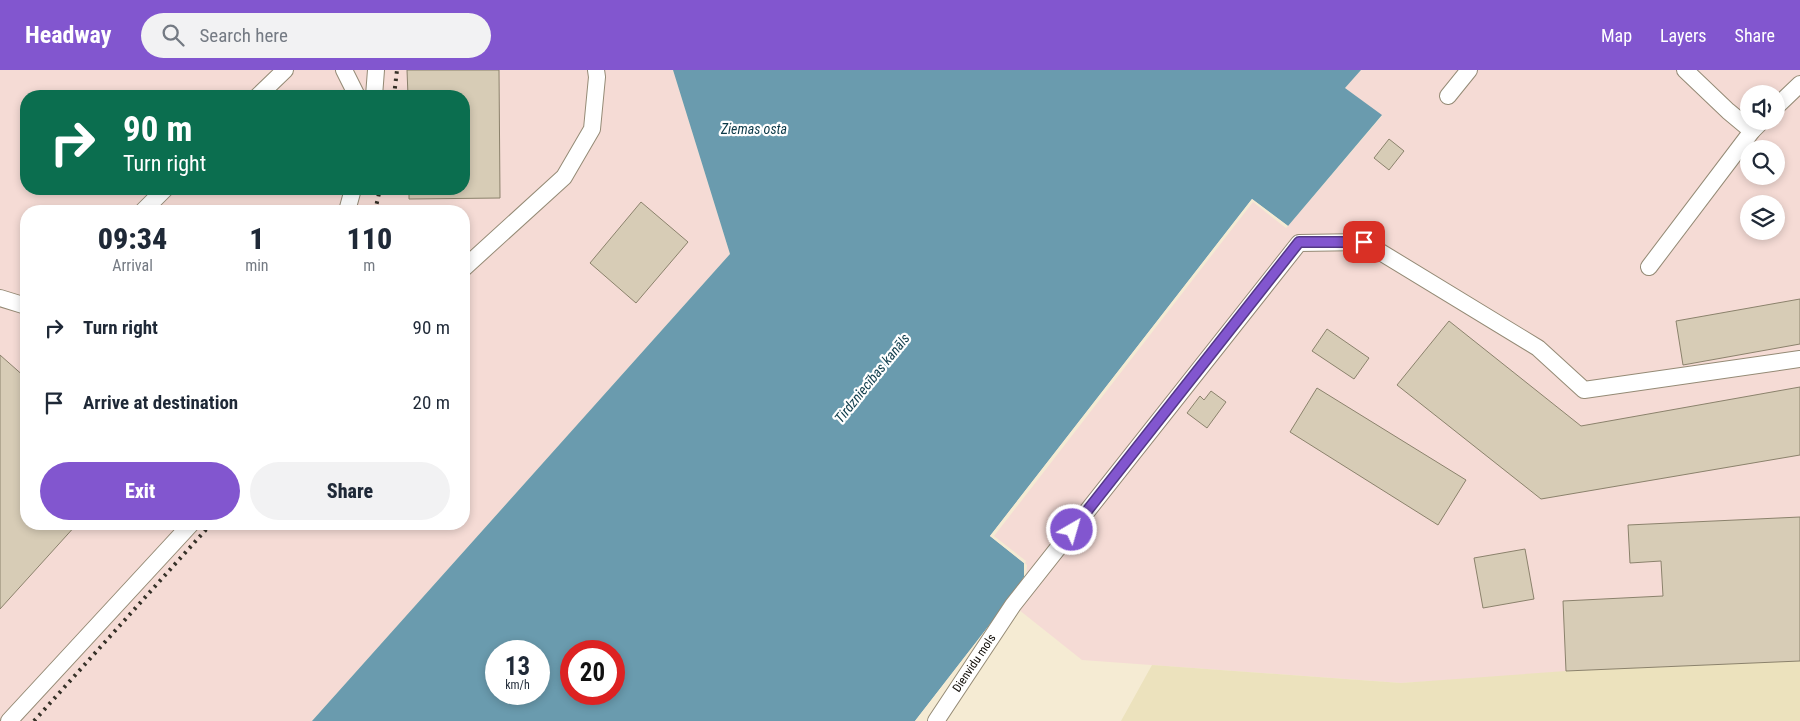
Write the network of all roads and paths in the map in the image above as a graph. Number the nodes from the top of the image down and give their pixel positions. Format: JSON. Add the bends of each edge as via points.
{"nodes":[{"id":1,"x":285,"y":70,"type":"edge"},
{"id":2,"x":344,"y":70,"type":"edge"},
{"id":3,"x":376,"y":70,"type":"edge"},
{"id":4,"x":596,"y":70,"type":"edge"},
{"id":5,"x":1469,"y":70,"type":"edge"},
{"id":6,"x":1685,"y":70,"type":"edge"},
{"id":7,"x":1800,"y":84,"type":"edge"},
{"id":8,"x":264,"y":90,"type":"edge"},
{"id":9,"x":354,"y":90,"type":"edge"},
{"id":10,"x":374,"y":90,"type":"edge"},
{"id":11,"x":1448,"y":96,"type":"dead end"},
{"id":12,"x":1785,"y":98,"type":"edge"},
{"id":13,"x":1740,"y":117,"type":"edge"},
{"id":14,"x":1754,"y":130,"type":"edge"},
{"id":15,"x":159,"y":195,"type":"edge"},
{"id":16,"x":149,"y":205,"type":"edge"},
{"id":17,"x":470,"y":263,"type":"edge"},
{"id":18,"x":1649,"y":267,"type":"dead end"},
{"id":19,"x":0,"y":298,"type":"edge"},
{"id":20,"x":20,"y":304,"type":"edge"},
{"id":21,"x":1800,"y":359,"type":"edge"},
{"id":22,"x":185,"y":530,"type":"edge"},
{"id":23,"x":10,"y":721,"type":"edge"},
{"id":24,"x":936,"y":721,"type":"edge"}],
"edges":[{"from":1,"to":8,"type":"lane"},
{"from":2,"to":9,"type":"lane"},
{"from":3,"to":10,"type":"lane"},
{"from":4,"to":17,"type":"lane","via":[[592,130],[564,177]]},
{"from":5,"to":11,"type":"lane"},
{"from":6,"to":13,"type":"lane","via":[[1728,111]]},
{"from":7,"to":12,"type":"lane"},
{"from":14,"to":18,"type":"lane"},
{"from":15,"to":16,"type":"lane"},
{"from":19,"to":20,"type":"lane"},
{"from":21,"to":24,"type":"lane","name":"Dienvidu mols","via":[[1584,390],[1538,348],[1364,242],[1299,242],[1013,605]]},
{"from":22,"to":23,"type":"lane"}]}
